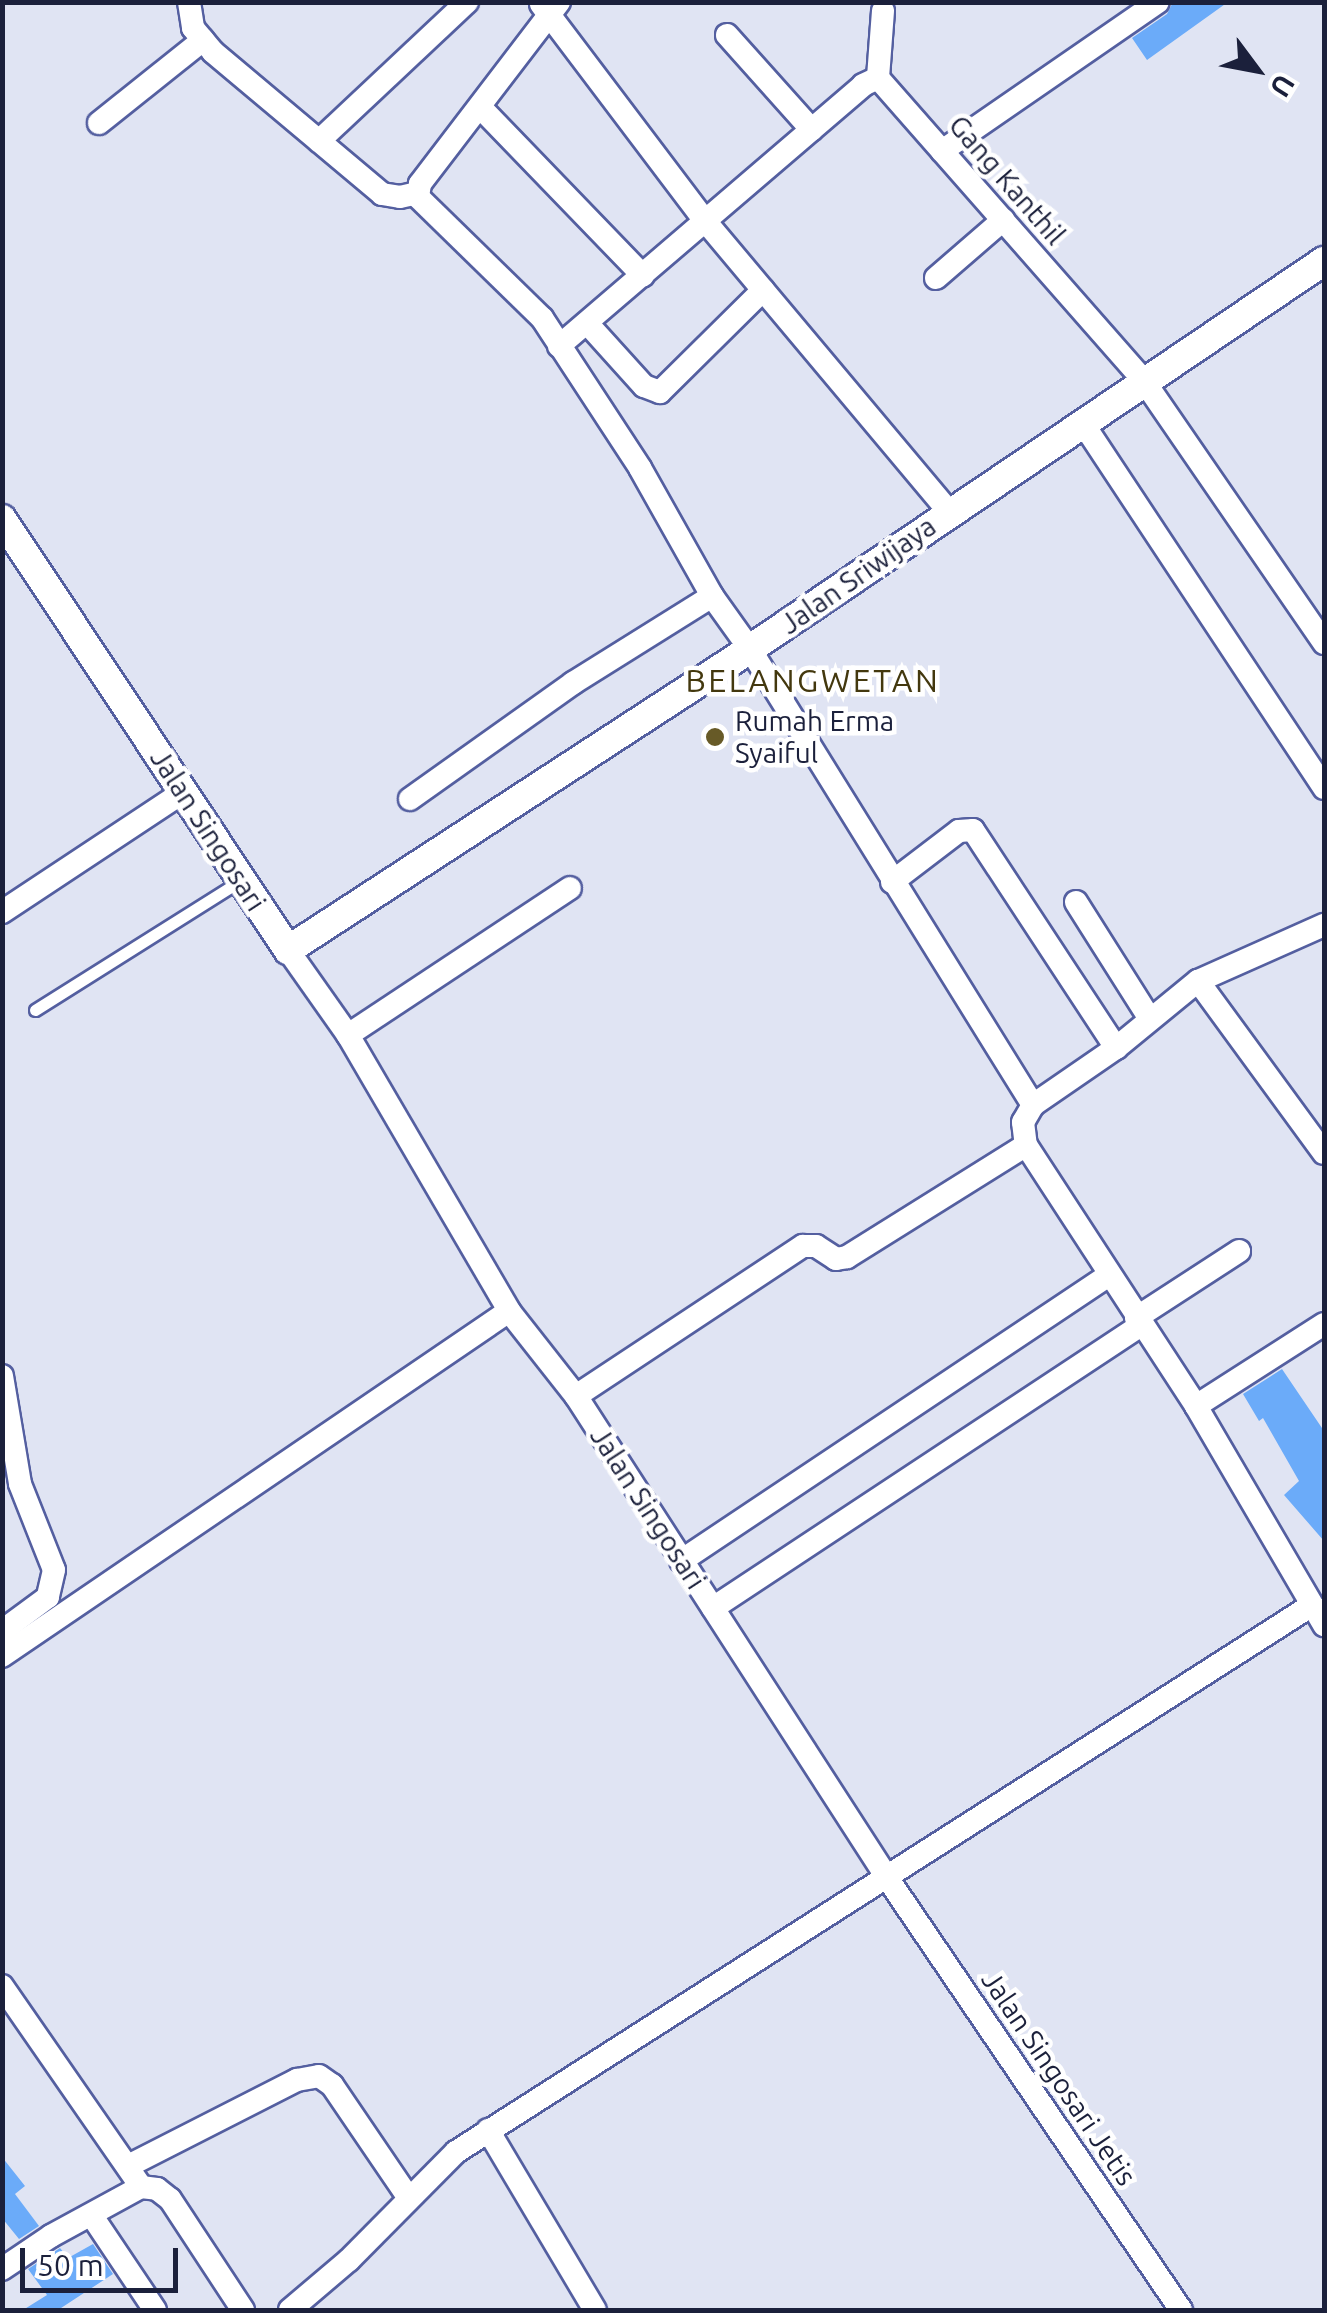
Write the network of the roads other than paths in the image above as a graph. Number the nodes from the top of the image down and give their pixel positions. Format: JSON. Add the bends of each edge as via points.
{"nodes":[{"id":1,"x":189,"y":2,"type":"edge"},
{"id":2,"x":467,"y":2,"type":"edge"},
{"id":3,"x":1158,"y":2,"type":"edge"},
{"id":4,"x":883,"y":5,"type":"edge"},
{"id":5,"x":550,"y":6,"type":"edge"},
{"id":6,"x":727,"y":35,"type":"dead end"},
{"id":7,"x":204,"y":40,"type":"junction"},
{"id":8,"x":878,"y":78,"type":"junction"},
{"id":9,"x":481,"y":108,"type":"junction"},
{"id":10,"x":99,"y":123,"type":"dead end"},
{"id":11,"x":812,"y":130,"type":"junction"},
{"id":12,"x":319,"y":141,"type":"junction"},
{"id":13,"x":942,"y":152,"type":"junction"},
{"id":14,"x":418,"y":192,"type":"junction"},
{"id":15,"x":1003,"y":220,"type":"junction"},
{"id":16,"x":706,"y":222,"type":"junction"},
{"id":17,"x":1324,"y":261,"type":"edge"},
{"id":18,"x":643,"y":276,"type":"junction"},
{"id":19,"x":936,"y":278,"type":"dead end"},
{"id":20,"x":763,"y":290,"type":"junction"},
{"id":21,"x":586,"y":323,"type":"junction"},
{"id":22,"x":559,"y":346,"type":"junction"},
{"id":23,"x":1144,"y":381,"type":"junction"},
{"id":24,"x":1082,"y":422,"type":"junction"},
{"id":25,"x":948,"y":512,"type":"junction"},
{"id":26,"x":2,"y":519,"type":"edge"},
{"id":27,"x":712,"y":596,"type":"junction"},
{"id":28,"x":1324,"y":643,"type":"edge"},
{"id":29,"x":750,"y":649,"type":"junction"},
{"id":30,"x":1324,"y":788,"type":"edge"},
{"id":31,"x":182,"y":792,"type":"junction"},
{"id":32,"x":410,"y":798,"type":"dead end"},
{"id":33,"x":240,"y":881,"type":"junction"},
{"id":34,"x":892,"y":882,"type":"junction"},
{"id":35,"x":570,"y":888,"type":"dead end"},
{"id":36,"x":1076,"y":902,"type":"dead end"},
{"id":37,"x":2,"y":912,"type":"edge"},
{"id":38,"x":1324,"y":925,"type":"edge"},
{"id":39,"x":288,"y":950,"type":"junction"},
{"id":40,"x":1198,"y":981,"type":"junction"},
{"id":41,"x":35,"y":1010,"type":"dead end"},
{"id":42,"x":1150,"y":1019,"type":"junction"},
{"id":43,"x":348,"y":1035,"type":"junction"},
{"id":44,"x":1116,"y":1048,"type":"junction"},
{"id":45,"x":1033,"y":1104,"type":"junction"},
{"id":46,"x":1026,"y":1146,"type":"junction"},
{"id":47,"x":1324,"y":1153,"type":"edge"},
{"id":48,"x":1239,"y":1251,"type":"dead end"},
{"id":49,"x":1109,"y":1276,"type":"junction"},
{"id":50,"x":510,"y":1311,"type":"junction"},
{"id":51,"x":1139,"y":1322,"type":"junction"},
{"id":52,"x":1324,"y":1324,"type":"edge"},
{"id":53,"x":2,"y":1376,"type":"edge"},
{"id":54,"x":576,"y":1396,"type":"junction"},
{"id":55,"x":1196,"y":1406,"type":"junction"},
{"id":56,"x":681,"y":1561,"type":"junction"},
{"id":57,"x":713,"y":1608,"type":"junction"},
{"id":58,"x":1318,"y":1615,"type":"edge"},
{"id":59,"x":2,"y":1631,"type":"edge"},
{"id":60,"x":2,"y":1656,"type":"edge"},
{"id":61,"x":888,"y":1879,"type":"junction"},
{"id":62,"x":2,"y":1986,"type":"edge"},
{"id":63,"x":488,"y":2130,"type":"junction"},
{"id":64,"x":128,"y":2166,"type":"junction"},
{"id":65,"x":141,"y":2187,"type":"junction"},
{"id":66,"x":408,"y":2197,"type":"junction"},
{"id":67,"x":92,"y":2216,"type":"junction"},
{"id":68,"x":2,"y":2269,"type":"edge"},
{"id":69,"x":155,"y":2310,"type":"edge"},
{"id":70,"x":243,"y":2310,"type":"edge"},
{"id":71,"x":290,"y":2310,"type":"edge"},
{"id":72,"x":595,"y":2310,"type":"edge"},
{"id":73,"x":1181,"y":2310,"type":"edge"}],
"edges":[{"from":1,"to":7,"type":"street","via":[[193,28]]},
{"from":2,"to":12,"type":"street"},
{"from":3,"to":13,"type":"street"},
{"from":4,"to":8,"type":"street"},
{"from":5,"to":9,"type":"street"},
{"from":5,"to":16,"type":"street"},
{"from":6,"to":11,"type":"street"},
{"from":7,"to":10,"type":"street"},
{"from":7,"to":12,"type":"street"},
{"from":8,"to":11,"type":"street"},
{"from":8,"to":13,"type":"street","name":"Gang Kanthil"},
{"from":9,"to":14,"type":"street"},
{"from":9,"to":18,"type":"street"},
{"from":11,"to":16,"type":"street"},
{"from":12,"to":14,"type":"street","via":[[382,194]]},
{"from":13,"to":15,"type":"street","name":"Gang Kanthil"},
{"from":14,"to":22,"type":"street","via":[[542,318]]},
{"from":15,"to":19,"type":"street"},
{"from":15,"to":23,"type":"street","name":"Gang Kanthil"},
{"from":16,"to":18,"type":"street"},
{"from":16,"to":20,"type":"street"},
{"from":17,"to":23,"type":"street","name":"Jalan Sriwijaya"},
{"from":18,"to":21,"type":"street"},
{"from":20,"to":21,"type":"street","via":[[660,392],[644,386]]},
{"from":20,"to":25,"type":"street"},
{"from":21,"to":22,"type":"street"},
{"from":22,"to":27,"type":"street","via":[[640,468]]},
{"from":23,"to":24,"type":"street","name":"Jalan Sriwijaya"},
{"from":23,"to":28,"type":"street","name":"Gang Kanthil"},
{"from":24,"to":25,"type":"street","name":"Jalan Sriwijaya"},
{"from":24,"to":30,"type":"street"},
{"from":25,"to":29,"type":"street","name":"Jalan Sriwijaya"},
{"from":26,"to":31,"type":"street","name":"Jalan Singosari"},
{"from":27,"to":29,"type":"street"},
{"from":27,"to":32,"type":"street"},
{"from":29,"to":34,"type":"street"},
{"from":29,"to":39,"type":"street","name":"Jalan Sriwijaya"},
{"from":31,"to":33,"type":"street","name":"Jalan Singosari"},
{"from":31,"to":37,"type":"street"},
{"from":33,"to":39,"type":"street","name":"Jalan Singosari"},
{"from":33,"to":41,"type":"lane"},
{"from":34,"to":44,"type":"street","via":[[960,831],[973,830]]},
{"from":34,"to":45,"type":"street"},
{"from":35,"to":43,"type":"street"},
{"from":36,"to":42,"type":"street"},
{"from":38,"to":40,"type":"street"},
{"from":39,"to":43,"type":"street","name":"Jalan Singosari"},
{"from":40,"to":42,"type":"street"},
{"from":40,"to":47,"type":"street"},
{"from":42,"to":44,"type":"street"},
{"from":43,"to":50,"type":"street","name":"Jalan Singosari"},
{"from":44,"to":45,"type":"street"},
{"from":45,"to":46,"type":"street","via":[[1022,1129]]},
{"from":46,"to":49,"type":"street"},
{"from":46,"to":54,"type":"street","via":[[847,1257],[803,1246]]},
{"from":48,"to":51,"type":"street"},
{"from":49,"to":51,"type":"street"},
{"from":49,"to":56,"type":"street"},
{"from":50,"to":54,"type":"street","name":"Jalan Singosari"},
{"from":50,"to":60,"type":"street"},
{"from":51,"to":55,"type":"street"},
{"from":51,"to":57,"type":"street"},
{"from":52,"to":55,"type":"street"},
{"from":53,"to":59,"type":"street","via":[[20,1484],[54,1570],[48,1598]]},
{"from":54,"to":56,"type":"street","name":"Jalan Singosari"},
{"from":55,"to":58,"type":"street"},
{"from":56,"to":57,"type":"street","name":"Jalan Singosari"},
{"from":57,"to":61,"type":"street","name":"Jalan Singosari"},
{"from":58,"to":61,"type":"street","via":[[1082,1750]]},
{"from":61,"to":63,"type":"street"},
{"from":61,"to":73,"type":"street","name":"Jalan Singosari Jetis"},
{"from":62,"to":64,"type":"street"},
{"from":63,"to":66,"type":"street"},
{"from":63,"to":72,"type":"street"},
{"from":64,"to":65,"type":"street"},
{"from":64,"to":66,"type":"street","via":[[297,2080],[319,2076],[332,2085]]},
{"from":65,"to":67,"type":"street"},
{"from":65,"to":70,"type":"street","via":[[170,2199]]},
{"from":66,"to":71,"type":"street"},
{"from":67,"to":68,"type":"street"},
{"from":67,"to":69,"type":"street"}]}
